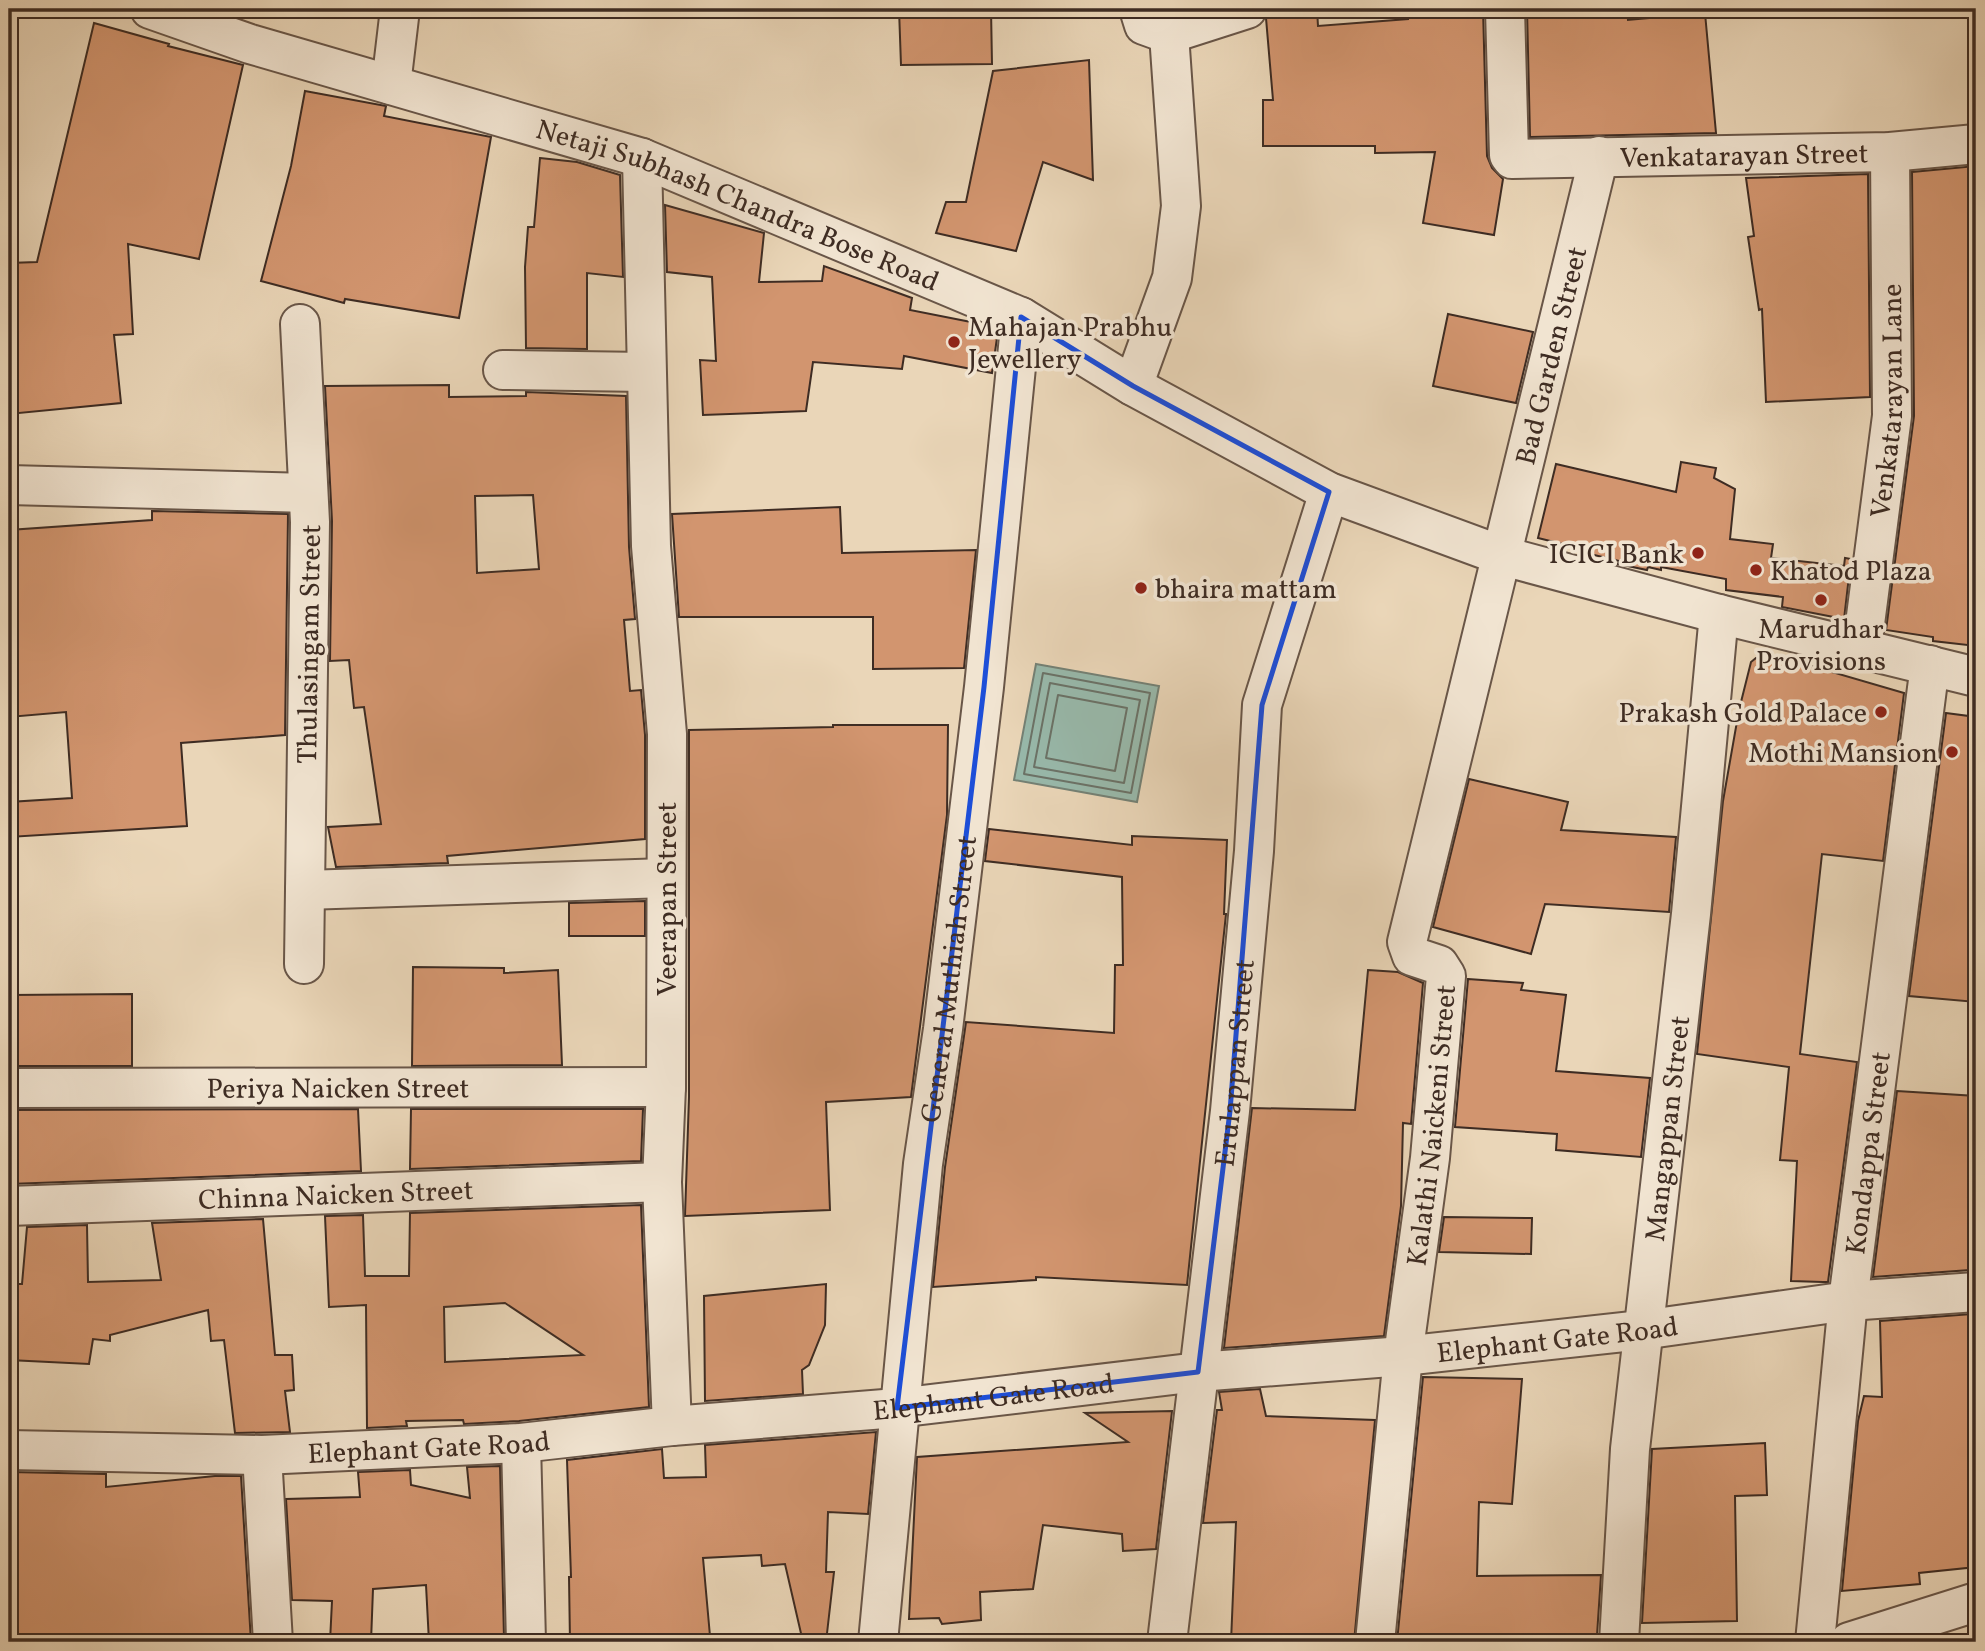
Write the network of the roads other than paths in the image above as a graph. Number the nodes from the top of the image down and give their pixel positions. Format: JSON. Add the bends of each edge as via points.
{"nodes":[{"id":1,"x":150,"y":9,"type":"edge"},
{"id":2,"x":400,"y":9,"type":"edge"},
{"id":3,"x":1139,"y":9,"type":"edge"},
{"id":4,"x":1247,"y":9,"type":"edge"},
{"id":5,"x":1505,"y":9,"type":"edge"},
{"id":6,"x":1169,"y":34,"type":"junction"},
{"id":7,"x":391,"y":85,"type":"junction"},
{"id":8,"x":1976,"y":144,"type":"edge"},
{"id":9,"x":1890,"y":152,"type":"junction"},
{"id":10,"x":1599,"y":156,"type":"junction"},
{"id":11,"x":642,"y":158,"type":"junction"},
{"id":12,"x":1021,"y":317,"type":"junction"},
{"id":13,"x":300,"y":324,"type":"dead end"},
{"id":14,"x":502,"y":370,"type":"dead end"},
{"id":15,"x":646,"y":372,"type":"junction"},
{"id":16,"x":1133,"y":386,"type":"junction"},
{"id":17,"x":9,"y":485,"type":"edge"},
{"id":18,"x":308,"y":492,"type":"junction"},
{"id":19,"x":1329,"y":492,"type":"junction"},
{"id":20,"x":1503,"y":556,"type":"junction"},
{"id":21,"x":1719,"y":614,"type":"junction"},
{"id":22,"x":1862,"y":647,"type":"junction"},
{"id":23,"x":1930,"y":665,"type":"junction"},
{"id":24,"x":1976,"y":677,"type":"edge"},
{"id":25,"x":666,"y":878,"type":"junction"},
{"id":26,"x":305,"y":890,"type":"junction"},
{"id":27,"x":304,"y":964,"type":"dead end"},
{"id":28,"x":666,"y":1087,"type":"junction"},
{"id":29,"x":9,"y":1088,"type":"edge"},
{"id":30,"x":662,"y":1182,"type":"junction"},
{"id":31,"x":9,"y":1206,"type":"edge"},
{"id":32,"x":1976,"y":1292,"type":"edge"},
{"id":33,"x":1848,"y":1301,"type":"junction"},
{"id":34,"x":1642,"y":1330,"type":"junction"},
{"id":35,"x":1403,"y":1356,"type":"junction"},
{"id":36,"x":1198,"y":1372,"type":"junction"},
{"id":37,"x":897,"y":1408,"type":"junction"},
{"id":38,"x":672,"y":1426,"type":"junction"},
{"id":39,"x":521,"y":1443,"type":"junction"},
{"id":40,"x":9,"y":1450,"type":"edge"},
{"id":41,"x":262,"y":1455,"type":"junction"},
{"id":42,"x":1976,"y":1602,"type":"edge"},
{"id":43,"x":273,"y":1642,"type":"edge"},
{"id":44,"x":526,"y":1642,"type":"edge"},
{"id":45,"x":878,"y":1642,"type":"edge"},
{"id":46,"x":1167,"y":1642,"type":"edge"},
{"id":47,"x":1375,"y":1642,"type":"edge"},
{"id":48,"x":1619,"y":1642,"type":"edge"},
{"id":49,"x":1815,"y":1642,"type":"edge"},
{"id":50,"x":1849,"y":1642,"type":"edge"}],
"edges":[{"from":1,"to":7,"type":"street","name":"Netaji Subhash Chandra Bose Road"},
{"from":2,"to":7,"type":"street"},
{"from":3,"to":6,"type":"street","via":[[1144,25]]},
{"from":4,"to":6,"type":"street"},
{"from":5,"to":10,"type":"street","name":"Venkatarayan Street","via":[[1509,155],[1512,159]]},
{"from":6,"to":16,"type":"street","via":[[1181,206],[1172,278]]},
{"from":7,"to":11,"type":"street","name":"Netaji Subhash Chandra Bose Road"},
{"from":8,"to":9,"type":"street","name":"Venkatarayan Street"},
{"from":9,"to":10,"type":"street","name":"Venkatarayan Street"},
{"from":9,"to":22,"type":"street","name":"Venkatarayan Lane","via":[[1892,416]]},
{"from":10,"to":20,"type":"street","name":"Bad Garden Street"},
{"from":11,"to":12,"type":"street","name":"Netaji Subhash Chandra Bose Road"},
{"from":11,"to":15,"type":"street","name":"Veerapan Street"},
{"from":12,"to":16,"type":"street","name":"Netaji Subhash Chandra Bose Road"},
{"from":12,"to":37,"type":"street","name":"General Muthiah Street","via":[[984,687]]},
{"from":13,"to":18,"type":"street","name":"Thulasingam Street"},
{"from":14,"to":15,"type":"street"},
{"from":15,"to":25,"type":"street","name":"Veerapan Street","via":[[651,546],[667,734]]},
{"from":16,"to":19,"type":"street","name":"Netaji Subhash Chandra Bose Road"},
{"from":17,"to":18,"type":"street"},
{"from":18,"to":26,"type":"street","name":"Thulasingam Street"},
{"from":19,"to":20,"type":"street","name":"Netaji Subhash Chandra Bose Road"},
{"from":19,"to":36,"type":"street","name":"Erulappan Street","via":[[1262,705],[1230,1111]]},
{"from":20,"to":21,"type":"street","name":"Netaji Subhash Chandra Bose Road"},
{"from":20,"to":35,"type":"street","name":"Kalathi Naickeni Street","via":[[1407,942],[1412,957],[1439,965],[1446,976],[1430,1157]]},
{"from":21,"to":22,"type":"street","name":"Netaji Subhash Chandra Bose Road"},
{"from":21,"to":34,"type":"street","name":"Mangappan Street","via":[[1691,914]]},
{"from":22,"to":23,"type":"street","name":"Netaji Subhash Chandra Bose Road"},
{"from":23,"to":24,"type":"street","name":"Netaji Subhash Chandra Bose Road"},
{"from":23,"to":33,"type":"street","name":"Kondappa Street"},
{"from":25,"to":26,"type":"street"},
{"from":25,"to":28,"type":"street","name":"Veerapan Street"},
{"from":26,"to":27,"type":"street","name":"Thulasingam Street"},
{"from":28,"to":29,"type":"street","name":"Periya Naicken Street"},
{"from":28,"to":30,"type":"street","name":"Veerapan Street"},
{"from":30,"to":31,"type":"street","name":"Chinna Naicken Street"},
{"from":30,"to":38,"type":"street","name":"Veerapan Street"},
{"from":32,"to":33,"type":"street","name":"Elephant Gate Road"},
{"from":33,"to":34,"type":"street","name":"Elephant Gate Road"},
{"from":33,"to":49,"type":"street","name":"Kondappa Street"},
{"from":34,"to":35,"type":"street","name":"Elephant Gate Road"},
{"from":34,"to":48,"type":"street","name":"Mangappan Street"},
{"from":35,"to":36,"type":"street","name":"Elephant Gate Road"},
{"from":35,"to":47,"type":"street","name":"Kalathi Naickeni Street"},
{"from":36,"to":37,"type":"street","name":"Elephant Gate Road"},
{"from":36,"to":46,"type":"street","name":"Erulappan Street"},
{"from":37,"to":38,"type":"street","name":"Elephant Gate Road"},
{"from":37,"to":45,"type":"street","name":"General Muthiah Street"},
{"from":38,"to":39,"type":"street","name":"Elephant Gate Road"},
{"from":39,"to":41,"type":"street","name":"Elephant Gate Road"},
{"from":39,"to":44,"type":"street"},
{"from":40,"to":41,"type":"street","name":"Elephant Gate Road"},
{"from":41,"to":43,"type":"street"},
{"from":42,"to":50,"type":"street"}]}
